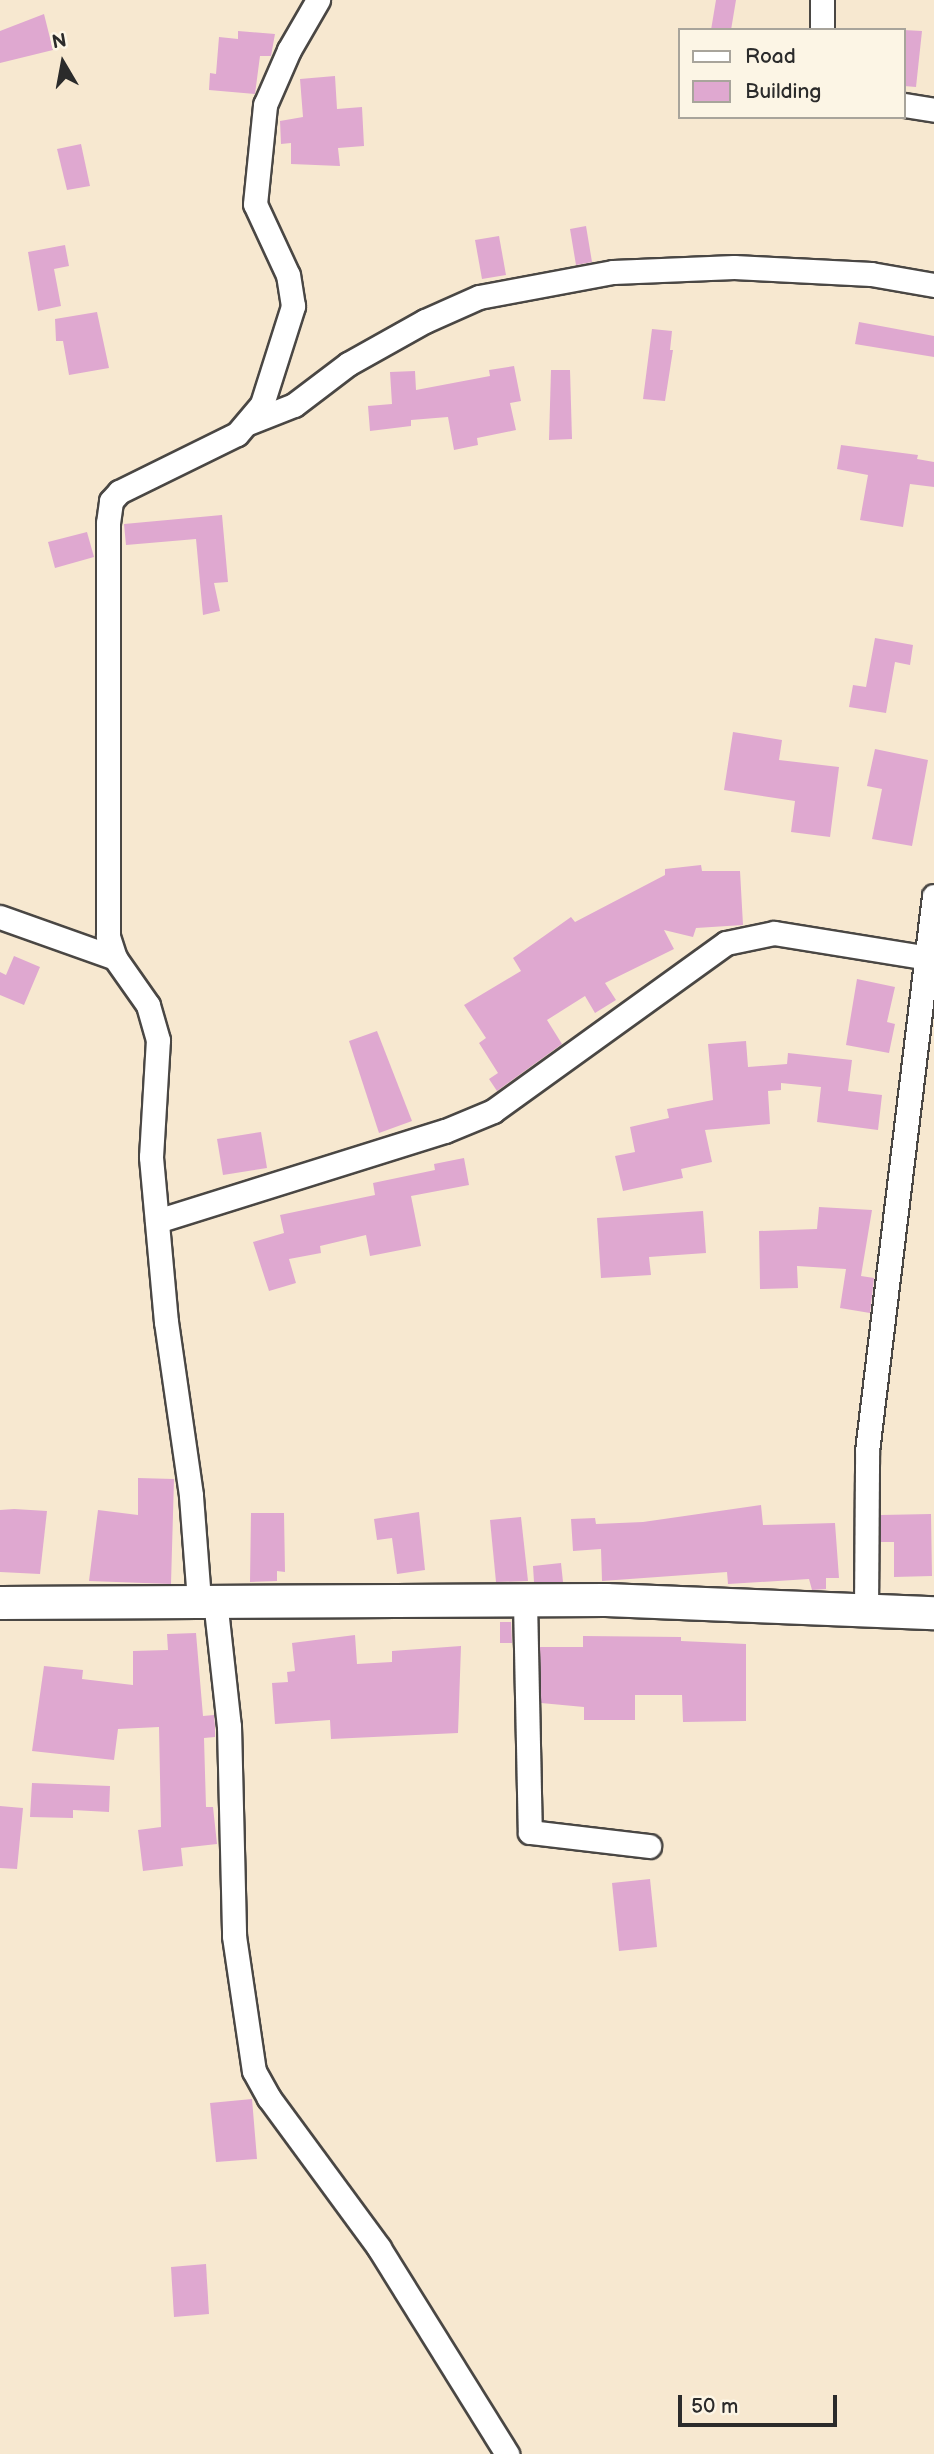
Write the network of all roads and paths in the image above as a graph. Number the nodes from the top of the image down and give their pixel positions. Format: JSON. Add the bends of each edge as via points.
{"nodes":[{"id":1,"x":318,"y":0,"type":"edge"},
{"id":2,"x":822,"y":0,"type":"edge"},
{"id":3,"x":822,"y":28,"type":"edge"},
{"id":4,"x":906,"y":105,"type":"edge"},
{"id":5,"x":934,"y":110,"type":"edge"},
{"id":6,"x":934,"y":285,"type":"edge"},
{"id":7,"x":248,"y":423,"type":"junction"},
{"id":8,"x":934,"y":896,"type":"edge"},
{"id":9,"x":0,"y":917,"type":"edge"},
{"id":10,"x":115,"y":958,"type":"junction"},
{"id":11,"x":929,"y":958,"type":"junction"},
{"id":12,"x":157,"y":1221,"type":"junction"},
{"id":13,"x":207,"y":1600,"type":"junction"},
{"id":14,"x":525,"y":1601,"type":"junction"},
{"id":15,"x":0,"y":1603,"type":"edge"},
{"id":16,"x":866,"y":1612,"type":"junction"},
{"id":17,"x":934,"y":1613,"type":"edge"},
{"id":18,"x":649,"y":1846,"type":"dead end"},
{"id":19,"x":506,"y":2454,"type":"edge"}],
"edges":[{"from":1,"to":7,"type":"street","via":[[289,50],[265,106],[255,204],[288,275],[293,306],[262,404]]},
{"from":2,"to":3,"type":"street"},
{"from":4,"to":5,"type":"street"},
{"from":6,"to":7,"type":"street","via":[[872,274],[734,267],[613,272],[479,297],[348,364],[294,405]]},
{"from":7,"to":10,"type":"street","via":[[237,434],[127,485],[109,509],[107,909]]},
{"from":8,"to":11,"type":"street"},
{"from":9,"to":10,"type":"street"},
{"from":10,"to":12,"type":"street","via":[[148,1005],[158,1040],[151,1157]]},
{"from":11,"to":12,"type":"street","via":[[774,933],[726,943],[493,1111],[445,1131]]},
{"from":11,"to":16,"type":"street","via":[[867,1451]]},
{"from":12,"to":13,"type":"street"},
{"from":13,"to":14,"type":"street"},
{"from":13,"to":15,"type":"street"},
{"from":13,"to":19,"type":"street","via":[[229,1726],[234,1936],[254,2071],[379,2248]]},
{"from":14,"to":16,"type":"street"},
{"from":14,"to":18,"type":"street","via":[[530,1832]]},
{"from":16,"to":17,"type":"street"}]}
